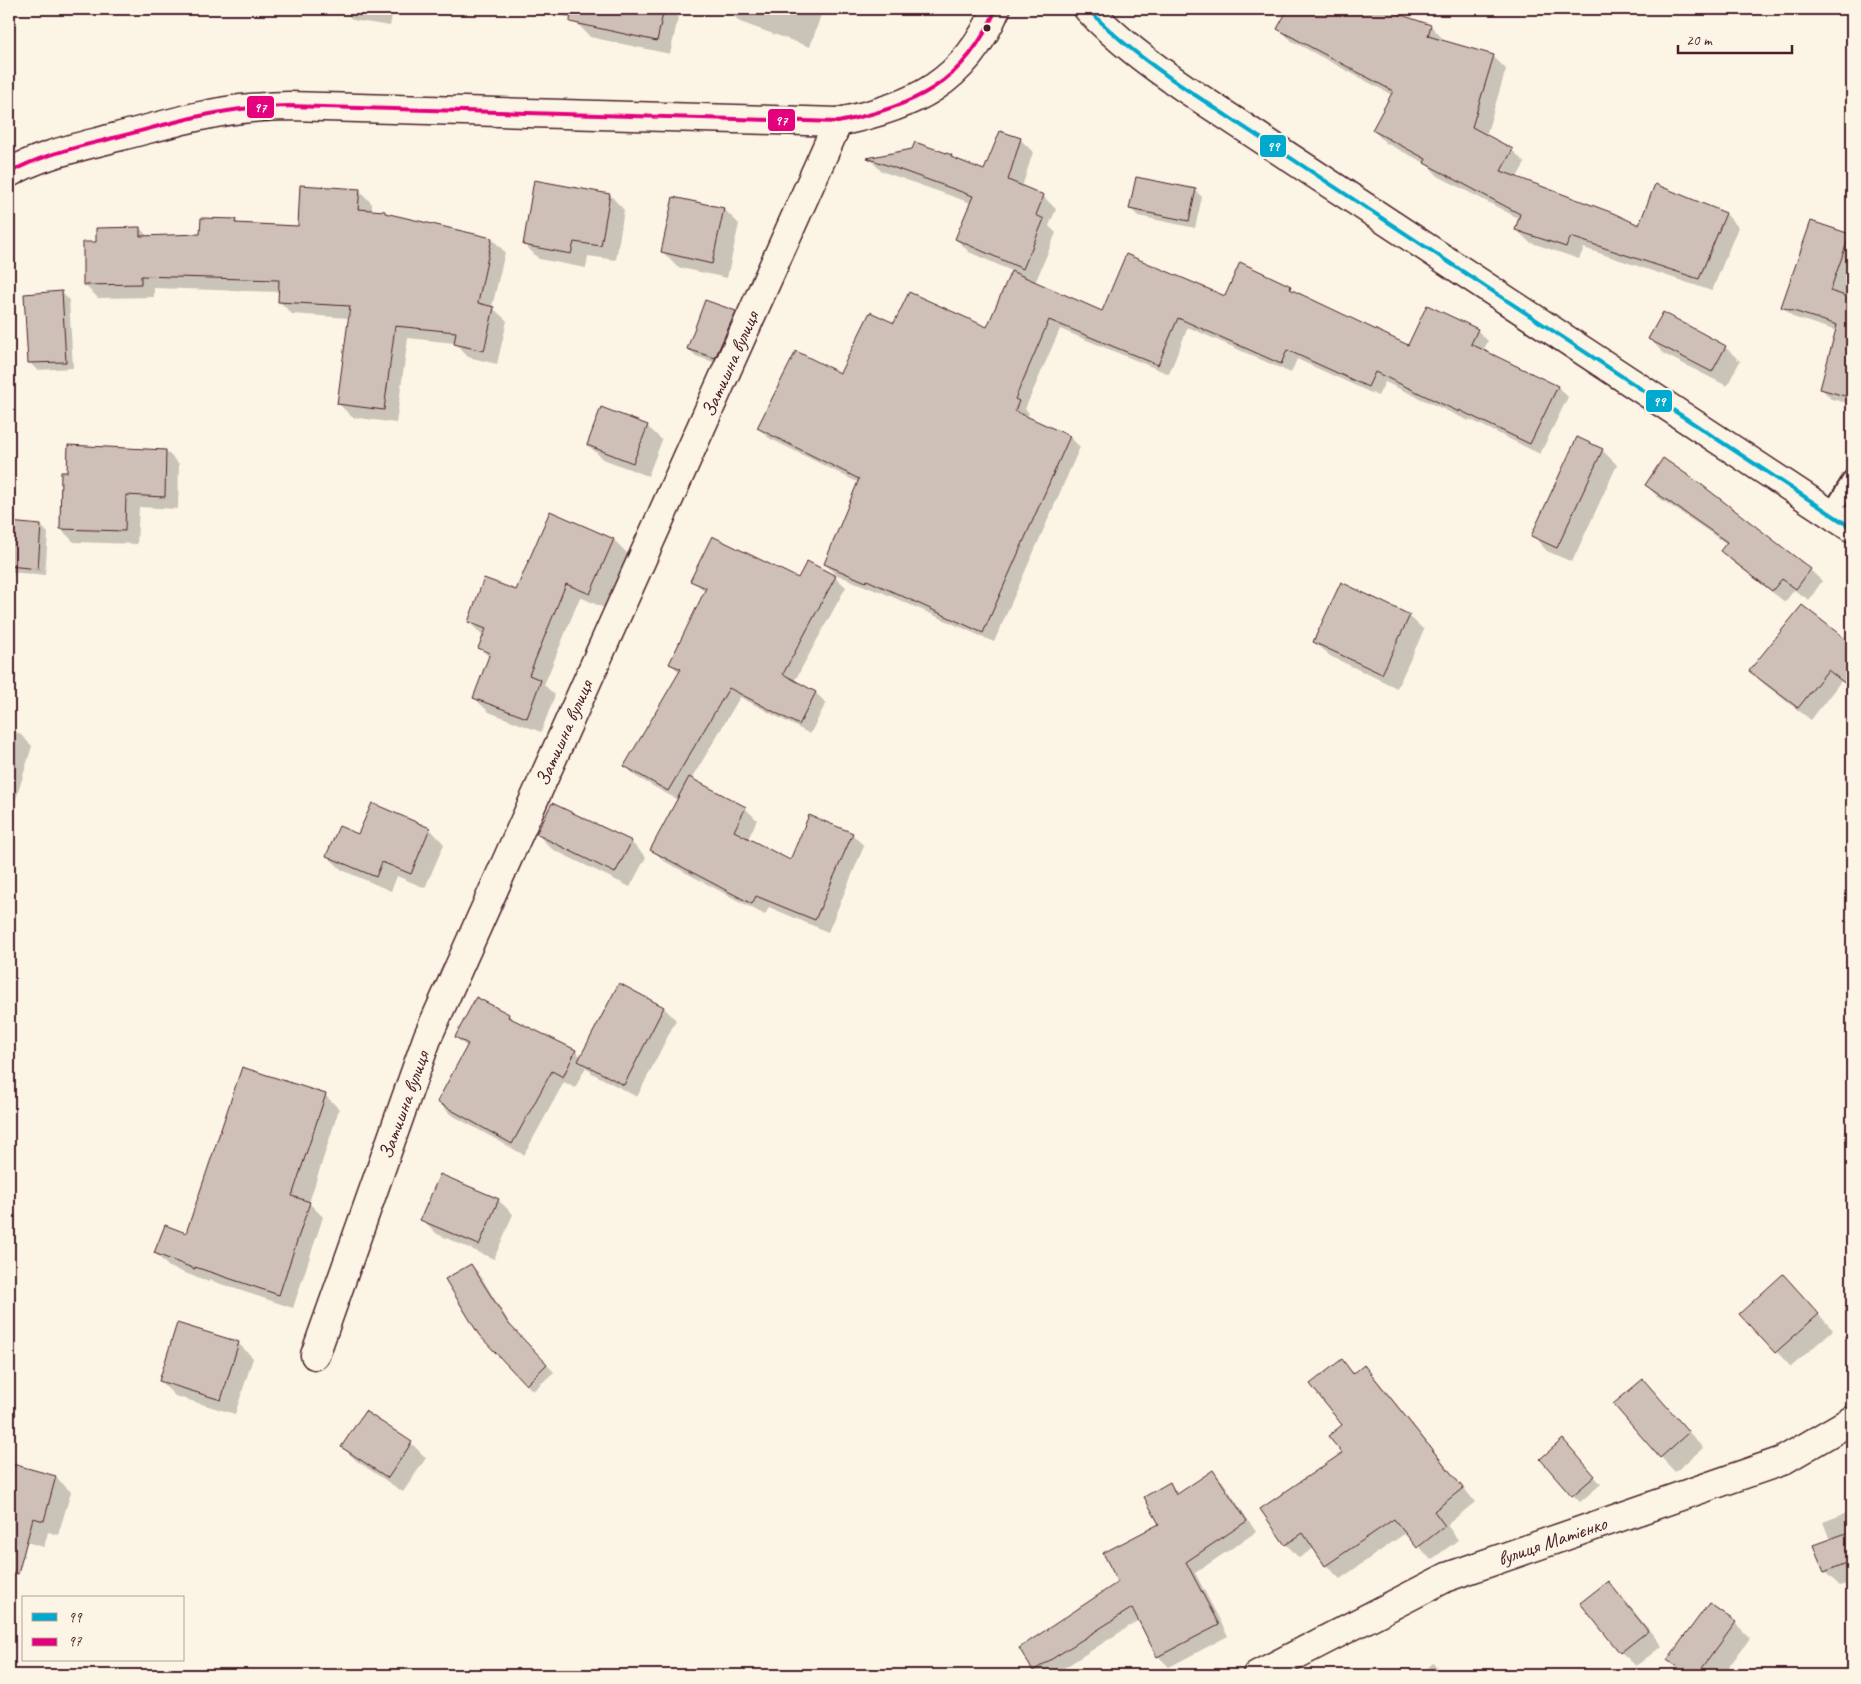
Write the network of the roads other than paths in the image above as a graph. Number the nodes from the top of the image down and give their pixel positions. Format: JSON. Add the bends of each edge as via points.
{"nodes":[{"id":1,"x":996,"y":9,"type":"edge"},
{"id":2,"x":1088,"y":9,"type":"edge"},
{"id":3,"x":838,"y":122,"type":"junction"},
{"id":4,"x":9,"y":173,"type":"edge"},
{"id":5,"x":1852,"y":478,"type":"edge"},
{"id":6,"x":1841,"y":521,"type":"edge"},
{"id":7,"x":315,"y":1355,"type":"dead end"},
{"id":8,"x":1852,"y":1420,"type":"edge"},
{"id":9,"x":1257,"y":1675,"type":"edge"}],
"edges":[{"from":1,"to":3,"type":"street","via":[[976,47],[959,68],[935,88],[872,115]]},
{"from":2,"to":6,"type":"street","via":[[1142,58],[1186,89]]},
{"from":3,"to":4,"type":"street","via":[[289,106],[250,108],[207,115],[76,148],[23,165]]},
{"from":3,"to":7,"type":"street","name":"Затишна вулиця","via":[[428,1036]]},
{"from":5,"to":6,"type":"lane"},
{"from":8,"to":9,"type":"street","name":"вулиця Матієнко","via":[[1782,1461],[1447,1578]]}]}
